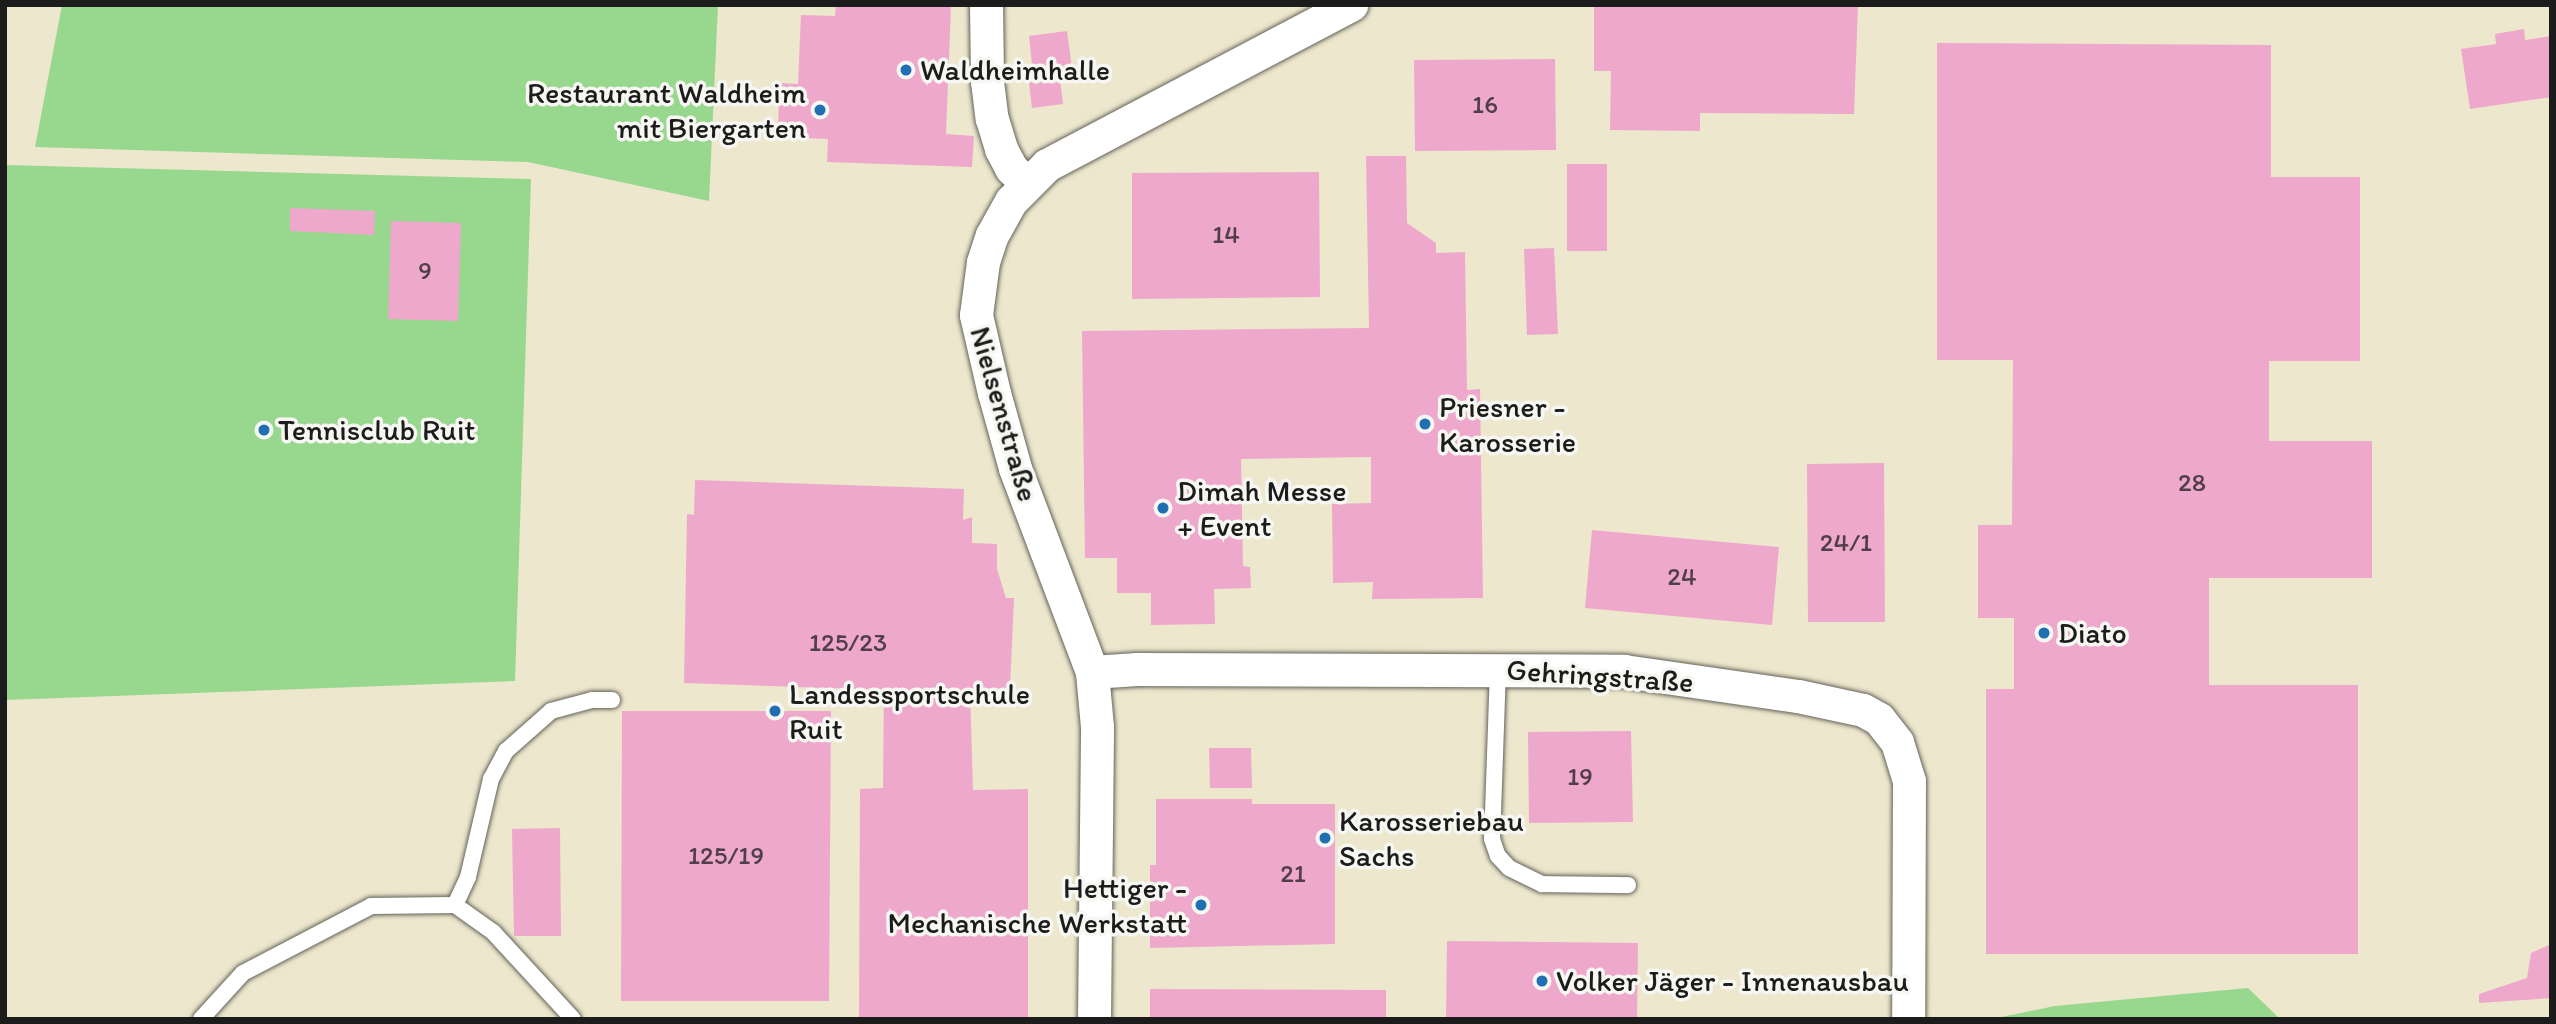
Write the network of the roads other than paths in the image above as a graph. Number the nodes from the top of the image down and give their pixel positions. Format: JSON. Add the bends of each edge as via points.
{"nodes":[{"id":1,"x":986,"y":5,"type":"edge"},
{"id":2,"x":1351,"y":5,"type":"edge"},
{"id":3,"x":1026,"y":183,"type":"junction"},
{"id":4,"x":1498,"y":669,"type":"junction"},
{"id":5,"x":1091,"y":672,"type":"junction"},
{"id":6,"x":612,"y":700,"type":"dead end"},
{"id":7,"x":1628,"y":885,"type":"dead end"},
{"id":8,"x":455,"y":905,"type":"junction"},
{"id":9,"x":201,"y":1019,"type":"edge"},
{"id":10,"x":573,"y":1019,"type":"edge"},
{"id":11,"x":1094,"y":1019,"type":"edge"},
{"id":12,"x":1908,"y":1019,"type":"edge"}],
"edges":[{"from":1,"to":3,"type":"street","via":[[992,119],[1011,168]]},
{"from":2,"to":3,"type":"street","name":"Nielsenstraße","via":[[1072,151]]},
{"from":3,"to":5,"type":"street","name":"Nielsenstraße","via":[[992,235],[983,262],[976,315],[1015,468]]},
{"from":4,"to":5,"type":"street","name":"Gehringstraße"},
{"from":4,"to":7,"type":"lane","via":[[1492,839],[1498,856],[1542,884]]},
{"from":4,"to":12,"type":"street","name":"Gehringstraße","via":[[1658,674],[1840,704],[1879,719],[1897,741],[1909,781]]},
{"from":5,"to":11,"type":"street","name":"Nielsenstraße","via":[[1097,727]]},
{"from":6,"to":8,"type":"lane","via":[[592,700],[551,711],[506,751],[491,779],[468,877]]},
{"from":8,"to":9,"type":"lane","via":[[370,906],[243,973]]},
{"from":8,"to":10,"type":"lane","via":[[493,932]]}]}
